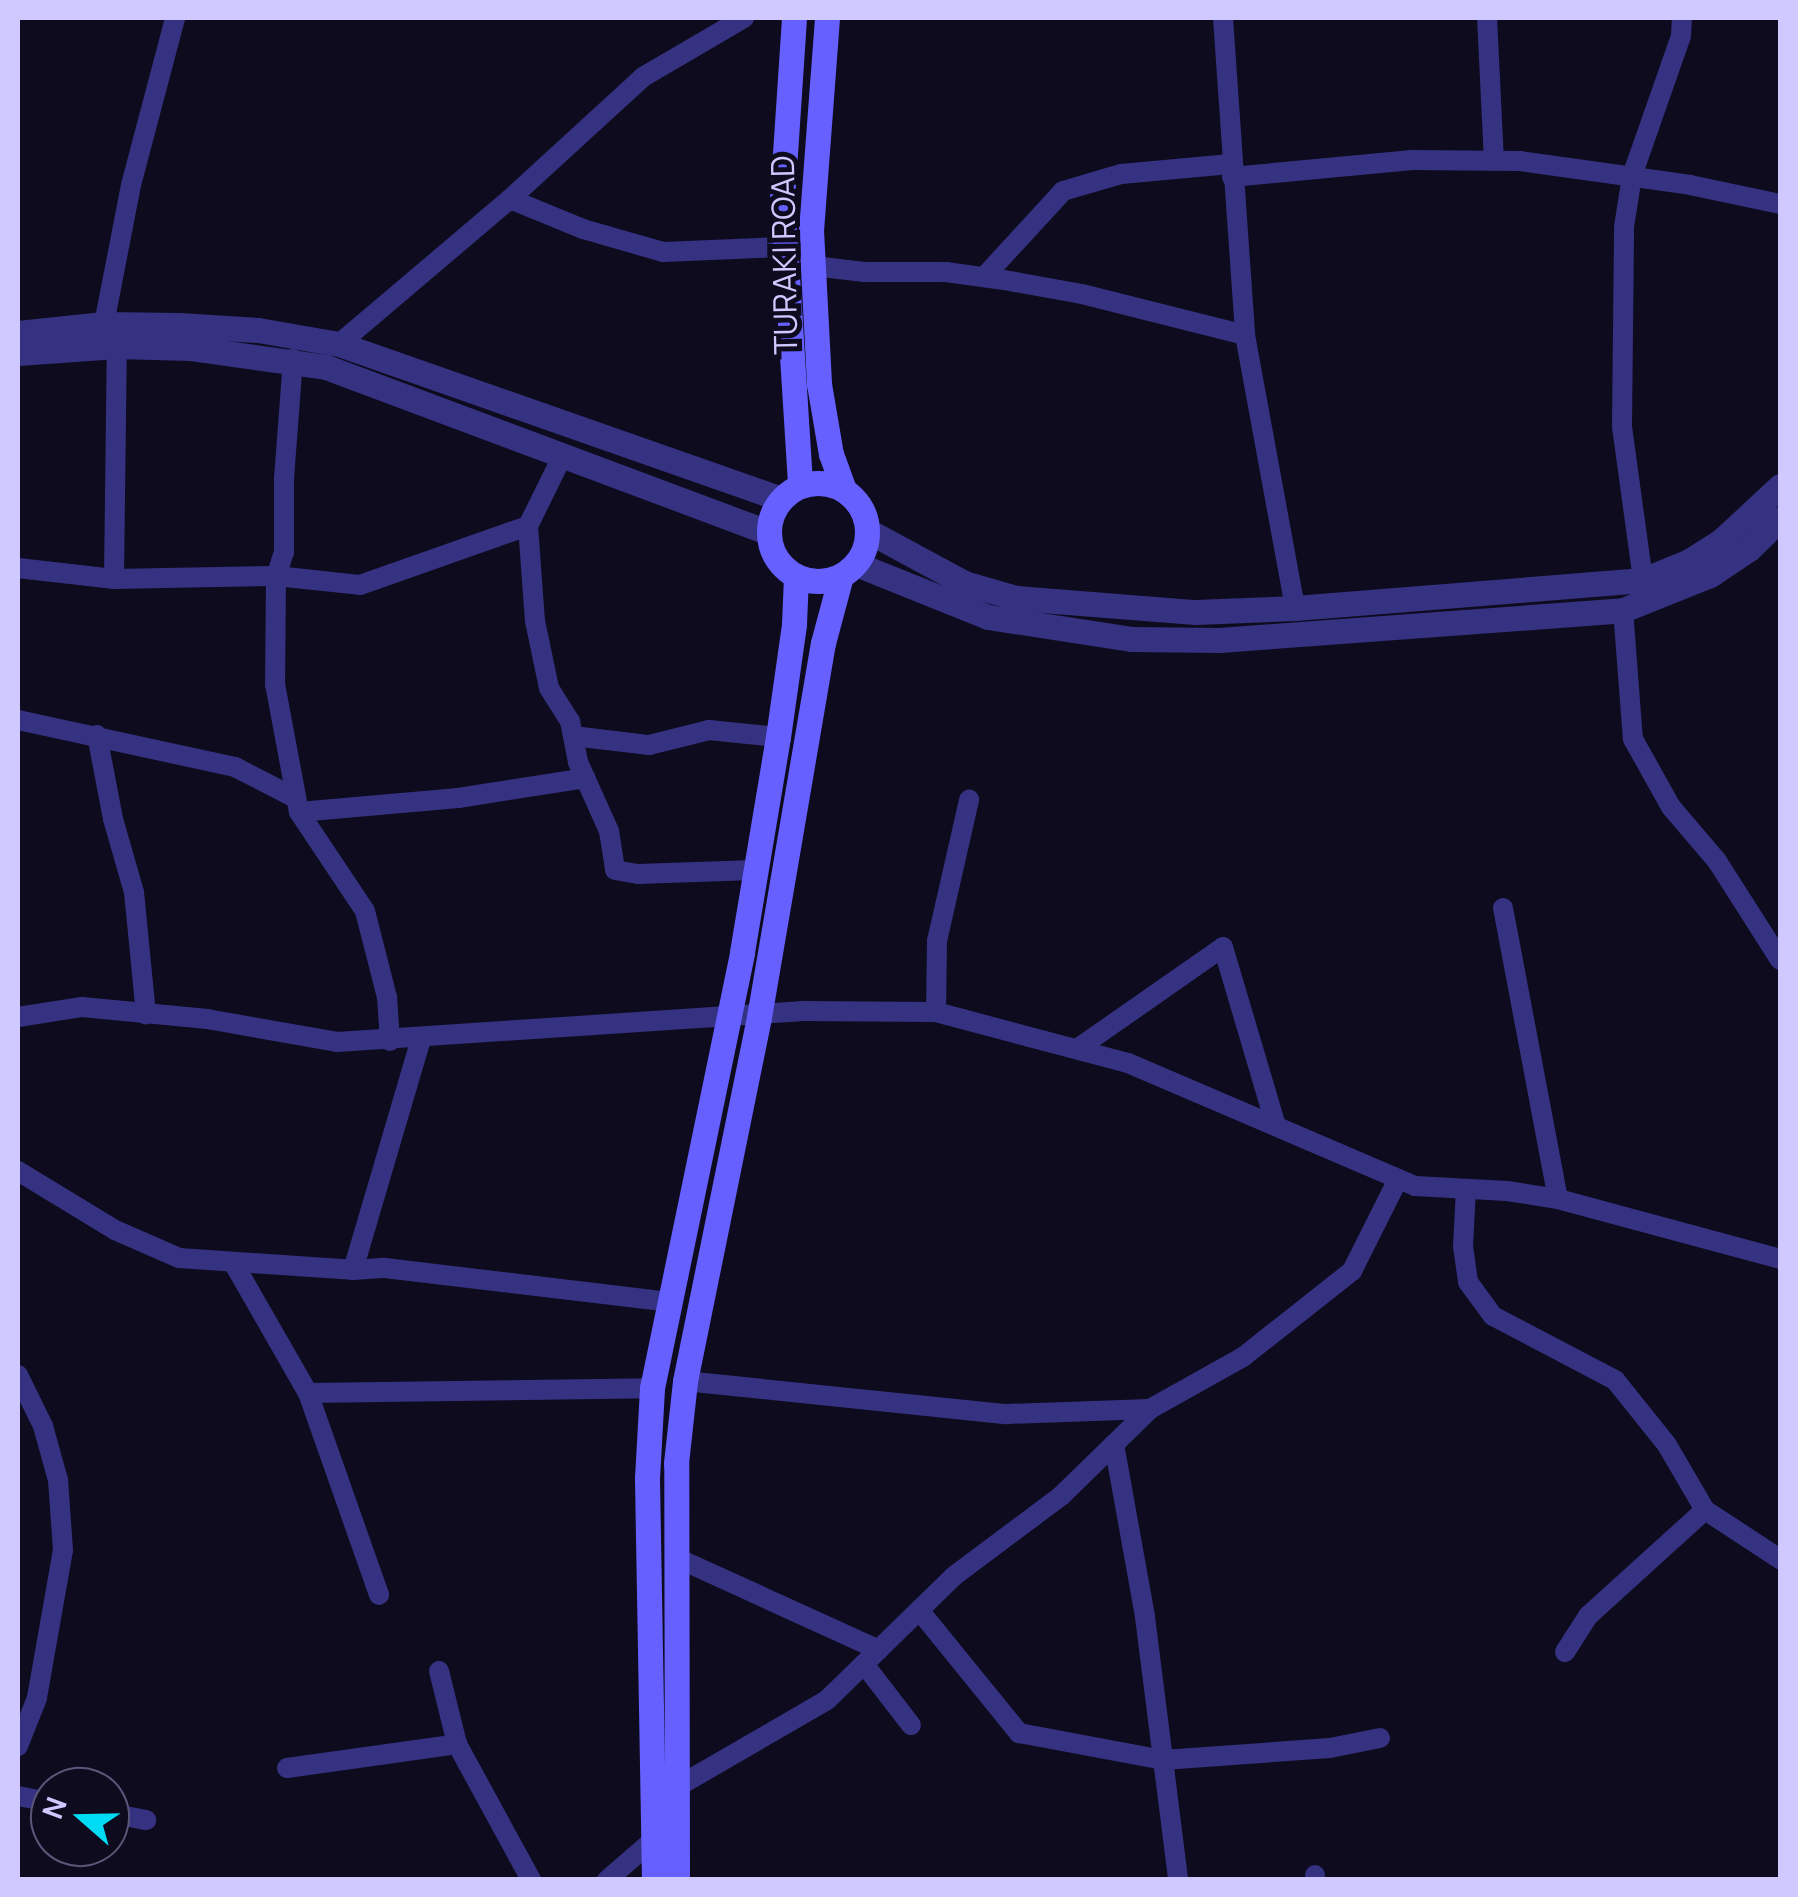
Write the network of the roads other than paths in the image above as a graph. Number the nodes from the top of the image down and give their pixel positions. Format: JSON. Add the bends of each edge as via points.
{"nodes":[{"id":1,"x":175,"y":18,"type":"edge"},
{"id":2,"x":744,"y":18,"type":"edge"},
{"id":3,"x":794,"y":18,"type":"edge"},
{"id":4,"x":827,"y":18,"type":"edge"},
{"id":5,"x":1224,"y":18,"type":"edge"},
{"id":6,"x":1487,"y":18,"type":"edge"},
{"id":7,"x":1682,"y":18,"type":"edge"},
{"id":8,"x":1494,"y":161,"type":"junction"},
{"id":9,"x":1232,"y":171,"type":"junction"},
{"id":10,"x":1632,"y":176,"type":"junction"},
{"id":11,"x":510,"y":200,"type":"junction"},
{"id":12,"x":1780,"y":204,"type":"edge"},
{"id":13,"x":784,"y":248,"type":"junction"},
{"id":14,"x":812,"y":266,"type":"junction"},
{"id":15,"x":984,"y":277,"type":"junction"},
{"id":16,"x":18,"y":333,"type":"edge"},
{"id":17,"x":111,"y":335,"type":"junction"},
{"id":18,"x":1246,"y":335,"type":"junction"},
{"id":19,"x":339,"y":344,"type":"junction"},
{"id":20,"x":18,"y":354,"type":"edge"},
{"id":21,"x":294,"y":359,"type":"junction"},
{"id":22,"x":563,"y":455,"type":"junction"},
{"id":23,"x":1780,"y":486,"type":"edge"},
{"id":24,"x":844,"y":489,"type":"junction"},
{"id":25,"x":790,"y":492,"type":"junction"},
{"id":26,"x":1780,"y":519,"type":"edge"},
{"id":27,"x":528,"y":526,"type":"junction"},
{"id":28,"x":868,"y":531,"type":"junction"},
{"id":29,"x":768,"y":533,"type":"junction"},
{"id":30,"x":18,"y":568,"type":"edge"},
{"id":31,"x":848,"y":570,"type":"junction"},
{"id":32,"x":276,"y":576,"type":"junction"},
{"id":33,"x":796,"y":576,"type":"junction"},
{"id":34,"x":114,"y":580,"type":"junction"},
{"id":35,"x":1643,"y":580,"type":"junction"},
{"id":36,"x":1295,"y":608,"type":"junction"},
{"id":37,"x":1623,"y":610,"type":"junction"},
{"id":38,"x":18,"y":720,"type":"edge"},
{"id":39,"x":97,"y":736,"type":"junction"},
{"id":40,"x":573,"y":736,"type":"junction"},
{"id":41,"x":778,"y":737,"type":"junction"},
{"id":42,"x":585,"y":778,"type":"junction"},
{"id":43,"x":968,"y":800,"type":"dead end"},
{"id":44,"x":297,"y":805,"type":"junction"},
{"id":45,"x":754,"y":870,"type":"junction"},
{"id":46,"x":1502,"y":908,"type":"dead end"},
{"id":47,"x":1780,"y":960,"type":"edge"},
{"id":48,"x":936,"y":1012,"type":"junction"},
{"id":49,"x":146,"y":1014,"type":"junction"},
{"id":50,"x":18,"y":1017,"type":"edge"},
{"id":51,"x":727,"y":1017,"type":"junction"},
{"id":52,"x":759,"y":1017,"type":"junction"},
{"id":53,"x":421,"y":1039,"type":"junction"},
{"id":54,"x":390,"y":1041,"type":"junction"},
{"id":55,"x":1077,"y":1049,"type":"junction"},
{"id":56,"x":1276,"y":1126,"type":"junction"},
{"id":57,"x":18,"y":1171,"type":"edge"},
{"id":58,"x":1398,"y":1179,"type":"junction"},
{"id":59,"x":1466,"y":1189,"type":"junction"},
{"id":60,"x":1558,"y":1200,"type":"junction"},
{"id":61,"x":1780,"y":1258,"type":"edge"},
{"id":62,"x":234,"y":1264,"type":"junction"},
{"id":63,"x":354,"y":1270,"type":"junction"},
{"id":64,"x":669,"y":1302,"type":"junction"},
{"id":65,"x":18,"y":1375,"type":"edge"},
{"id":66,"x":685,"y":1381,"type":"junction"},
{"id":67,"x":652,"y":1388,"type":"junction"},
{"id":68,"x":308,"y":1393,"type":"junction"},
{"id":69,"x":1150,"y":1410,"type":"junction"},
{"id":70,"x":1114,"y":1444,"type":"junction"},
{"id":71,"x":1704,"y":1510,"type":"junction"},
{"id":72,"x":675,"y":1557,"type":"junction"},
{"id":73,"x":1780,"y":1559,"type":"edge"},
{"id":74,"x":379,"y":1595,"type":"dead end"},
{"id":75,"x":920,"y":1610,"type":"junction"},
{"id":76,"x":1564,"y":1652,"type":"dead end"},
{"id":77,"x":872,"y":1657,"type":"junction"},
{"id":78,"x":439,"y":1670,"type":"dead end"},
{"id":79,"x":911,"y":1726,"type":"dead end"},
{"id":80,"x":1380,"y":1738,"type":"dead end"},
{"id":81,"x":457,"y":1744,"type":"junction"},
{"id":82,"x":18,"y":1746,"type":"edge"},
{"id":83,"x":1163,"y":1760,"type":"junction"},
{"id":84,"x":286,"y":1768,"type":"dead end"},
{"id":85,"x":677,"y":1788,"type":"junction"},
{"id":86,"x":130,"y":1817,"type":"edge"},
{"id":87,"x":146,"y":1820,"type":"dead end"},
{"id":88,"x":652,"y":1841,"type":"junction"},
{"id":89,"x":531,"y":1880,"type":"edge"},
{"id":90,"x":607,"y":1880,"type":"edge"},
{"id":91,"x":654,"y":1880,"type":"edge"},
{"id":92,"x":677,"y":1880,"type":"edge"},
{"id":93,"x":1178,"y":1880,"type":"edge"}],
"edges":[{"from":1,"to":17,"type":"street","via":[[131,186]]},
{"from":2,"to":11,"type":"street","via":[[643,77]]},
{"from":3,"to":13,"type":"main road"},
{"from":4,"to":14,"type":"main road","name":"TURAKI ROAD"},
{"from":5,"to":9,"type":"street"},
{"from":6,"to":8,"type":"street"},
{"from":7,"to":10,"type":"street"},
{"from":8,"to":9,"type":"street"},
{"from":8,"to":10,"type":"street"},
{"from":9,"to":15,"type":"street","via":[[1121,174],[1063,192]]},
{"from":9,"to":18,"type":"street"},
{"from":10,"to":12,"type":"street"},
{"from":10,"to":35,"type":"street","via":[[1624,228],[1622,426]]},
{"from":11,"to":13,"type":"street","via":[[582,230],[663,252]]},
{"from":11,"to":19,"type":"street"},
{"from":13,"to":25,"type":"main road"},
{"from":14,"to":15,"type":"street"},
{"from":14,"to":24,"type":"main road","name":"TURAKI ROAD","via":[[820,384]]},
{"from":15,"to":18,"type":"street"},
{"from":16,"to":17,"type":"street"},
{"from":17,"to":19,"type":"street","via":[[258,330]]},
{"from":17,"to":20,"type":"street"},
{"from":17,"to":21,"type":"street"},
{"from":17,"to":34,"type":"street"},
{"from":18,"to":36,"type":"street"},
{"from":19,"to":25,"type":"street"},
{"from":21,"to":22,"type":"street","via":[[360,377]]},
{"from":21,"to":32,"type":"street","via":[[284,552]]},
{"from":22,"to":27,"type":"street"},
{"from":22,"to":29,"type":"street"},
{"from":23,"to":35,"type":"street","via":[[1720,542]]},
{"from":24,"to":25,"type":"main road","via":[[822,482]]},
{"from":24,"to":28,"type":"main road","via":[[862,507]]},
{"from":25,"to":29,"type":"main road"},
{"from":26,"to":37,"type":"street","via":[[1710,575]]},
{"from":27,"to":32,"type":"street","via":[[360,585]]},
{"from":27,"to":40,"type":"street","via":[[549,688]]},
{"from":28,"to":31,"type":"main road"},
{"from":28,"to":36,"type":"street","via":[[964,584],[1016,598],[1195,612]]},
{"from":29,"to":33,"type":"main road","via":[[776,559]]},
{"from":30,"to":34,"type":"street"},
{"from":31,"to":33,"type":"main road","via":[[818,582]]},
{"from":31,"to":37,"type":"street","via":[[988,618],[1132,639],[1220,640]]},
{"from":31,"to":52,"type":"main road","via":[[823,643]]},
{"from":32,"to":34,"type":"street"},
{"from":32,"to":44,"type":"street","via":[[275,684]]},
{"from":33,"to":41,"type":"main road"},
{"from":35,"to":36,"type":"street"},
{"from":37,"to":47,"type":"street","via":[[1634,739],[1671,807],[1717,861]]},
{"from":38,"to":39,"type":"street"},
{"from":39,"to":44,"type":"street","via":[[236,767]]},
{"from":39,"to":49,"type":"street","via":[[134,892]]},
{"from":40,"to":41,"type":"street","via":[[649,745],[709,730]]},
{"from":40,"to":42,"type":"street"},
{"from":41,"to":45,"type":"main road"},
{"from":42,"to":44,"type":"street","via":[[458,798]]},
{"from":42,"to":45,"type":"street","via":[[609,831],[615,870]]},
{"from":43,"to":48,"type":"street","via":[[937,941]]},
{"from":44,"to":54,"type":"street","via":[[365,911],[387,997]]},
{"from":45,"to":51,"type":"main road"},
{"from":46,"to":60,"type":"street"},
{"from":48,"to":52,"type":"street"},
{"from":48,"to":55,"type":"street"},
{"from":49,"to":50,"type":"street","via":[[82,1008]]},
{"from":49,"to":54,"type":"street","via":[[337,1042]]},
{"from":51,"to":52,"type":"street"},
{"from":51,"to":53,"type":"street"},
{"from":51,"to":64,"type":"main road"},
{"from":52,"to":66,"type":"main road"},
{"from":53,"to":54,"type":"street"},
{"from":53,"to":63,"type":"street"},
{"from":55,"to":56,"type":"street","via":[[1128,1063]]},
{"from":55,"to":56,"type":"street","via":[[1223,948]]},
{"from":56,"to":58,"type":"street"},
{"from":57,"to":62,"type":"street","via":[[115,1230],[179,1258]]},
{"from":58,"to":59,"type":"street"},
{"from":58,"to":69,"type":"street","via":[[1352,1272],[1244,1357]]},
{"from":59,"to":60,"type":"street"},
{"from":59,"to":71,"type":"street","via":[[1468,1282],[1493,1316],[1615,1380],[1667,1445]]},
{"from":60,"to":61,"type":"street"},
{"from":62,"to":63,"type":"street"},
{"from":62,"to":68,"type":"street"},
{"from":63,"to":64,"type":"street","via":[[385,1268]]},
{"from":64,"to":67,"type":"main road"},
{"from":65,"to":82,"type":"street","via":[[43,1426],[58,1480],[63,1550],[38,1698]]},
{"from":66,"to":69,"type":"street","via":[[1006,1414]]},
{"from":66,"to":72,"type":"main road"},
{"from":67,"to":68,"type":"street"},
{"from":67,"to":88,"type":"main road"},
{"from":68,"to":74,"type":"street"},
{"from":69,"to":70,"type":"street"},
{"from":70,"to":75,"type":"street","via":[[1061,1496],[954,1576]]},
{"from":70,"to":83,"type":"street"},
{"from":71,"to":73,"type":"street"},
{"from":71,"to":76,"type":"street","via":[[1588,1616]]},
{"from":72,"to":77,"type":"street"},
{"from":72,"to":85,"type":"main road"},
{"from":75,"to":77,"type":"street"},
{"from":75,"to":83,"type":"street","via":[[1019,1734]]},
{"from":77,"to":79,"type":"street"},
{"from":77,"to":85,"type":"street","via":[[827,1700]]},
{"from":78,"to":81,"type":"street"},
{"from":80,"to":83,"type":"street"},
{"from":81,"to":84,"type":"street"},
{"from":81,"to":89,"type":"street"},
{"from":83,"to":93,"type":"street"},
{"from":85,"to":92,"type":"main road"},
{"from":86,"to":87,"type":"street"},
{"from":88,"to":90,"type":"street"},
{"from":88,"to":91,"type":"main road"}]}
